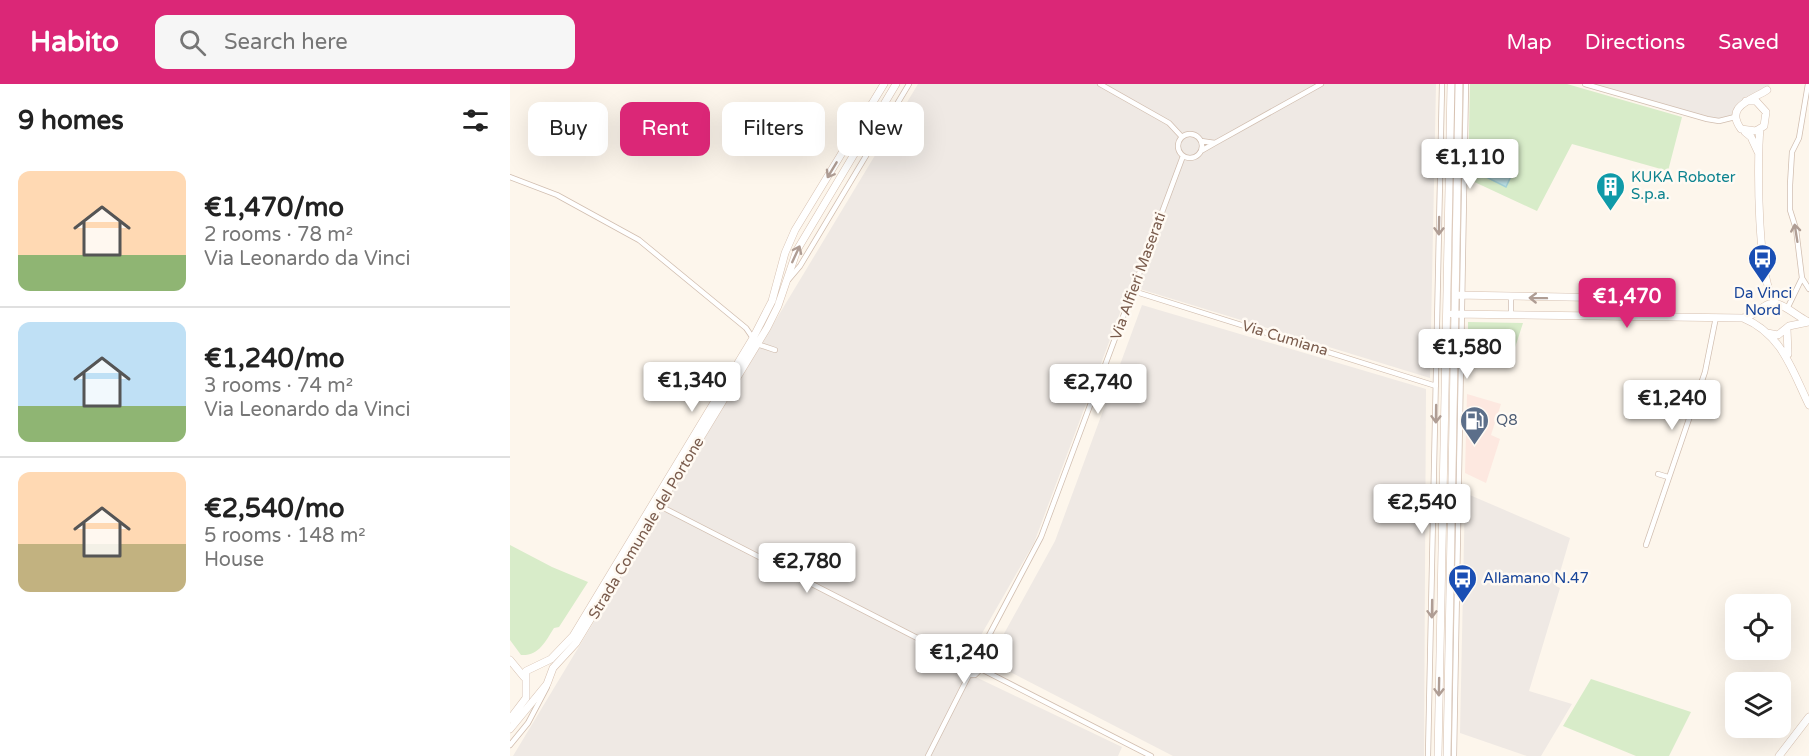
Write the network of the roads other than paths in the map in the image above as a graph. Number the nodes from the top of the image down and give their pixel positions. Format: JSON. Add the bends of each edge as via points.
{"nodes":[{"id":1,"x":884,"y":84,"type":"edge"},
{"id":2,"x":896,"y":84,"type":"edge"},
{"id":3,"x":909,"y":84,"type":"edge"},
{"id":4,"x":1100,"y":84,"type":"edge"},
{"id":5,"x":1321,"y":84,"type":"edge"},
{"id":6,"x":1442,"y":84,"type":"edge"},
{"id":7,"x":1451,"y":84,"type":"edge"},
{"id":8,"x":1459,"y":84,"type":"edge"},
{"id":9,"x":1466,"y":84,"type":"edge"},
{"id":10,"x":1585,"y":84,"type":"edge"},
{"id":11,"x":1808,"y":84,"type":"edge"},
{"id":12,"x":1768,"y":87,"type":"edge"},
{"id":13,"x":1746,"y":101,"type":"junction"},
{"id":14,"x":1764,"y":108,"type":"junction"},
{"id":15,"x":1735,"y":117,"type":"junction"},
{"id":16,"x":1741,"y":129,"type":"junction"},
{"id":17,"x":1760,"y":129,"type":"junction"},
{"id":18,"x":1182,"y":137,"type":"junction"},
{"id":19,"x":1201,"y":141,"type":"junction"},
{"id":20,"x":1215,"y":143,"type":"junction"},
{"id":21,"x":1201,"y":151,"type":"junction"},
{"id":22,"x":1759,"y":155,"type":"junction"},
{"id":23,"x":1183,"y":156,"type":"junction"},
{"id":24,"x":510,"y":177,"type":"edge"},
{"id":25,"x":1802,"y":278,"type":"junction"},
{"id":26,"x":784,"y":286,"type":"junction"},
{"id":27,"x":1767,"y":286,"type":"junction"},
{"id":28,"x":1809,"y":289,"type":"edge"},
{"id":29,"x":1133,"y":291,"type":"junction"},
{"id":30,"x":1459,"y":295,"type":"junction"},
{"id":31,"x":1511,"y":296,"type":"junction"},
{"id":32,"x":1776,"y":303,"type":"junction"},
{"id":33,"x":1762,"y":310,"type":"junction"},
{"id":34,"x":1788,"y":310,"type":"junction"},
{"id":35,"x":1437,"y":314,"type":"junction"},
{"id":36,"x":1446,"y":314,"type":"junction"},
{"id":37,"x":1459,"y":314,"type":"junction"},
{"id":38,"x":1512,"y":314,"type":"junction"},
{"id":39,"x":1631,"y":316,"type":"junction"},
{"id":40,"x":1716,"y":317,"type":"junction"},
{"id":41,"x":1743,"y":318,"type":"junction"},
{"id":42,"x":1809,"y":322,"type":"edge"},
{"id":43,"x":1788,"y":328,"type":"junction"},
{"id":44,"x":1762,"y":330,"type":"junction"},
{"id":45,"x":755,"y":341,"type":"junction"},
{"id":46,"x":775,"y":350,"type":"dead end"},
{"id":47,"x":1790,"y":362,"type":"junction"},
{"id":48,"x":1436,"y":386,"type":"junction"},
{"id":49,"x":1809,"y":405,"type":"edge"},
{"id":50,"x":1658,"y":474,"type":"dead end"},
{"id":51,"x":1668,"y":477,"type":"junction"},
{"id":52,"x":657,"y":504,"type":"junction"},
{"id":53,"x":1646,"y":545,"type":"dead end"},
{"id":54,"x":977,"y":658,"type":"junction"},
{"id":55,"x":511,"y":660,"type":"edge"},
{"id":56,"x":964,"y":662,"type":"junction"},
{"id":57,"x":532,"y":666,"type":"junction"},
{"id":58,"x":540,"y":666,"type":"junction"},
{"id":59,"x":981,"y":669,"type":"junction"},
{"id":60,"x":969,"y":675,"type":"junction"},
{"id":61,"x":524,"y":676,"type":"junction"},
{"id":62,"x":546,"y":683,"type":"junction"},
{"id":63,"x":527,"y":685,"type":"junction"},
{"id":64,"x":1809,"y":717,"type":"edge"},
{"id":65,"x":510,"y":718,"type":"edge"},
{"id":66,"x":510,"y":729,"type":"edge"},
{"id":67,"x":510,"y":746,"type":"edge"},
{"id":68,"x":928,"y":756,"type":"edge"},
{"id":69,"x":1151,"y":756,"type":"edge"},
{"id":70,"x":1428,"y":756,"type":"edge"},
{"id":71,"x":1438,"y":756,"type":"edge"},
{"id":72,"x":1447,"y":756,"type":"edge"},
{"id":73,"x":1454,"y":756,"type":"edge"},
{"id":74,"x":1779,"y":756,"type":"edge"}],
"edges":[{"from":1,"to":45,"type":"street","name":"Strada Comunale del Portone","one_way":true,"via":[[795,230]]},
{"from":26,"to":2,"type":"street","name":"Strada Comunale del Portone","one_way":true,"via":[[797,250]]},
{"from":3,"to":26,"type":"street","name":"Strada Comunale del Portone","via":[[800,266]]},
{"from":4,"to":18,"type":"street","via":[[1169,123]]},
{"from":5,"to":20,"type":"street"},
{"from":6,"to":35,"type":"street","one_way":true},
{"from":7,"to":36,"type":"street"},
{"from":8,"to":30,"type":"street"},
{"from":9,"to":30,"type":"street"},
{"from":10,"to":15,"type":"street","via":[[1719,121]]},
{"from":25,"to":11,"type":"street","one_way":true,"via":[[1790,210],[1790,185],[1792,152],[1799,138]]},
{"from":12,"to":13,"type":"street"},
{"from":12,"to":14,"type":"street"},
{"from":13,"to":14,"type":"street","via":[[1756,101]]},
{"from":13,"to":15,"type":"street","via":[[1738,107]]},
{"from":14,"to":17,"type":"street","via":[[1767,117]]},
{"from":15,"to":16,"type":"street"},
{"from":16,"to":17,"type":"street"},
{"from":16,"to":22,"type":"street","via":[[1751,137]]},
{"from":17,"to":22,"type":"street"},
{"from":18,"to":19,"type":"street","via":[[1195,135]]},
{"from":18,"to":23,"type":"street","via":[[1178,148]]},
{"from":19,"to":20,"type":"street"},
{"from":19,"to":21,"type":"street"},
{"from":20,"to":21,"type":"street"},
{"from":21,"to":23,"type":"street","via":[[1192,158]]},
{"from":22,"to":27,"type":"street","via":[[1761,237]]},
{"from":23,"to":29,"type":"street","name":"Via Alfieri Maserati"},
{"from":24,"to":45,"type":"street","via":[[557,195],[639,240],[746,328]]},
{"from":25,"to":28,"type":"street"},
{"from":25,"to":34,"type":"street"},
{"from":26,"to":45,"type":"street","name":"Strada Comunale del Portone","via":[[774,315]]},
{"from":27,"to":32,"type":"street"},
{"from":27,"to":33,"type":"street"},
{"from":29,"to":48,"type":"street","name":"Via Cumiana"},
{"from":29,"to":54,"type":"street","name":"Via Alfieri Maserati","via":[[1041,537]]},
{"from":30,"to":31,"type":"street"},
{"from":30,"to":37,"type":"street"},
{"from":31,"to":38,"type":"street"},
{"from":39,"to":31,"type":"street","one_way":true,"via":[[1630,304],[1622,298]]},
{"from":32,"to":33,"type":"street"},
{"from":32,"to":34,"type":"street"},
{"from":33,"to":41,"type":"street"},
{"from":33,"to":44,"type":"street"},
{"from":34,"to":42,"type":"street"},
{"from":34,"to":43,"type":"street"},
{"from":35,"to":36,"type":"street"},
{"from":35,"to":48,"type":"street"},
{"from":36,"to":37,"type":"street"},
{"from":36,"to":71,"type":"street","one_way":true},
{"from":37,"to":38,"type":"street"},
{"from":37,"to":72,"type":"street"},
{"from":37,"to":73,"type":"street"},
{"from":38,"to":39,"type":"street"},
{"from":39,"to":40,"type":"street"},
{"from":40,"to":41,"type":"street"},
{"from":40,"to":51,"type":"street","via":[[1705,372]]},
{"from":41,"to":44,"type":"street"},
{"from":42,"to":43,"type":"street"},
{"from":43,"to":44,"type":"street","via":[[1778,335]]},
{"from":43,"to":47,"type":"street"},
{"from":44,"to":47,"type":"street","via":[[1782,346]]},
{"from":45,"to":46,"type":"street"},
{"from":45,"to":52,"type":"street","name":"Strada Comunale del Portone"},
{"from":47,"to":49,"type":"street"},
{"from":48,"to":70,"type":"street","one_way":true},
{"from":50,"to":51,"type":"street"},
{"from":51,"to":53,"type":"street"},
{"from":52,"to":56,"type":"street"},
{"from":52,"to":58,"type":"street","name":"Strada Comunale del Portone","via":[[573,636]]},
{"from":52,"to":62,"type":"street","name":"Strada Comunale del Portone","via":[[576,642],[553,668]]},
{"from":54,"to":56,"type":"street"},
{"from":54,"to":59,"type":"street"},
{"from":55,"to":57,"type":"street"},
{"from":55,"to":61,"type":"street"},
{"from":56,"to":60,"type":"street","via":[[963,668]]},
{"from":57,"to":58,"type":"street"},
{"from":57,"to":61,"type":"street"},
{"from":58,"to":62,"type":"street","via":[[547,671]]},
{"from":59,"to":60,"type":"street"},
{"from":59,"to":69,"type":"street"},
{"from":60,"to":68,"type":"street"},
{"from":61,"to":63,"type":"street"},
{"from":62,"to":63,"type":"street","via":[[532,689]]},
{"from":62,"to":66,"type":"street","name":"Strada Comunale del Portone"},
{"from":62,"to":67,"type":"street","name":"Strada Comunale del Portone","via":[[528,723]]},
{"from":63,"to":65,"type":"street","via":[[526,698]]},
{"from":64,"to":74,"type":"street"}]}
